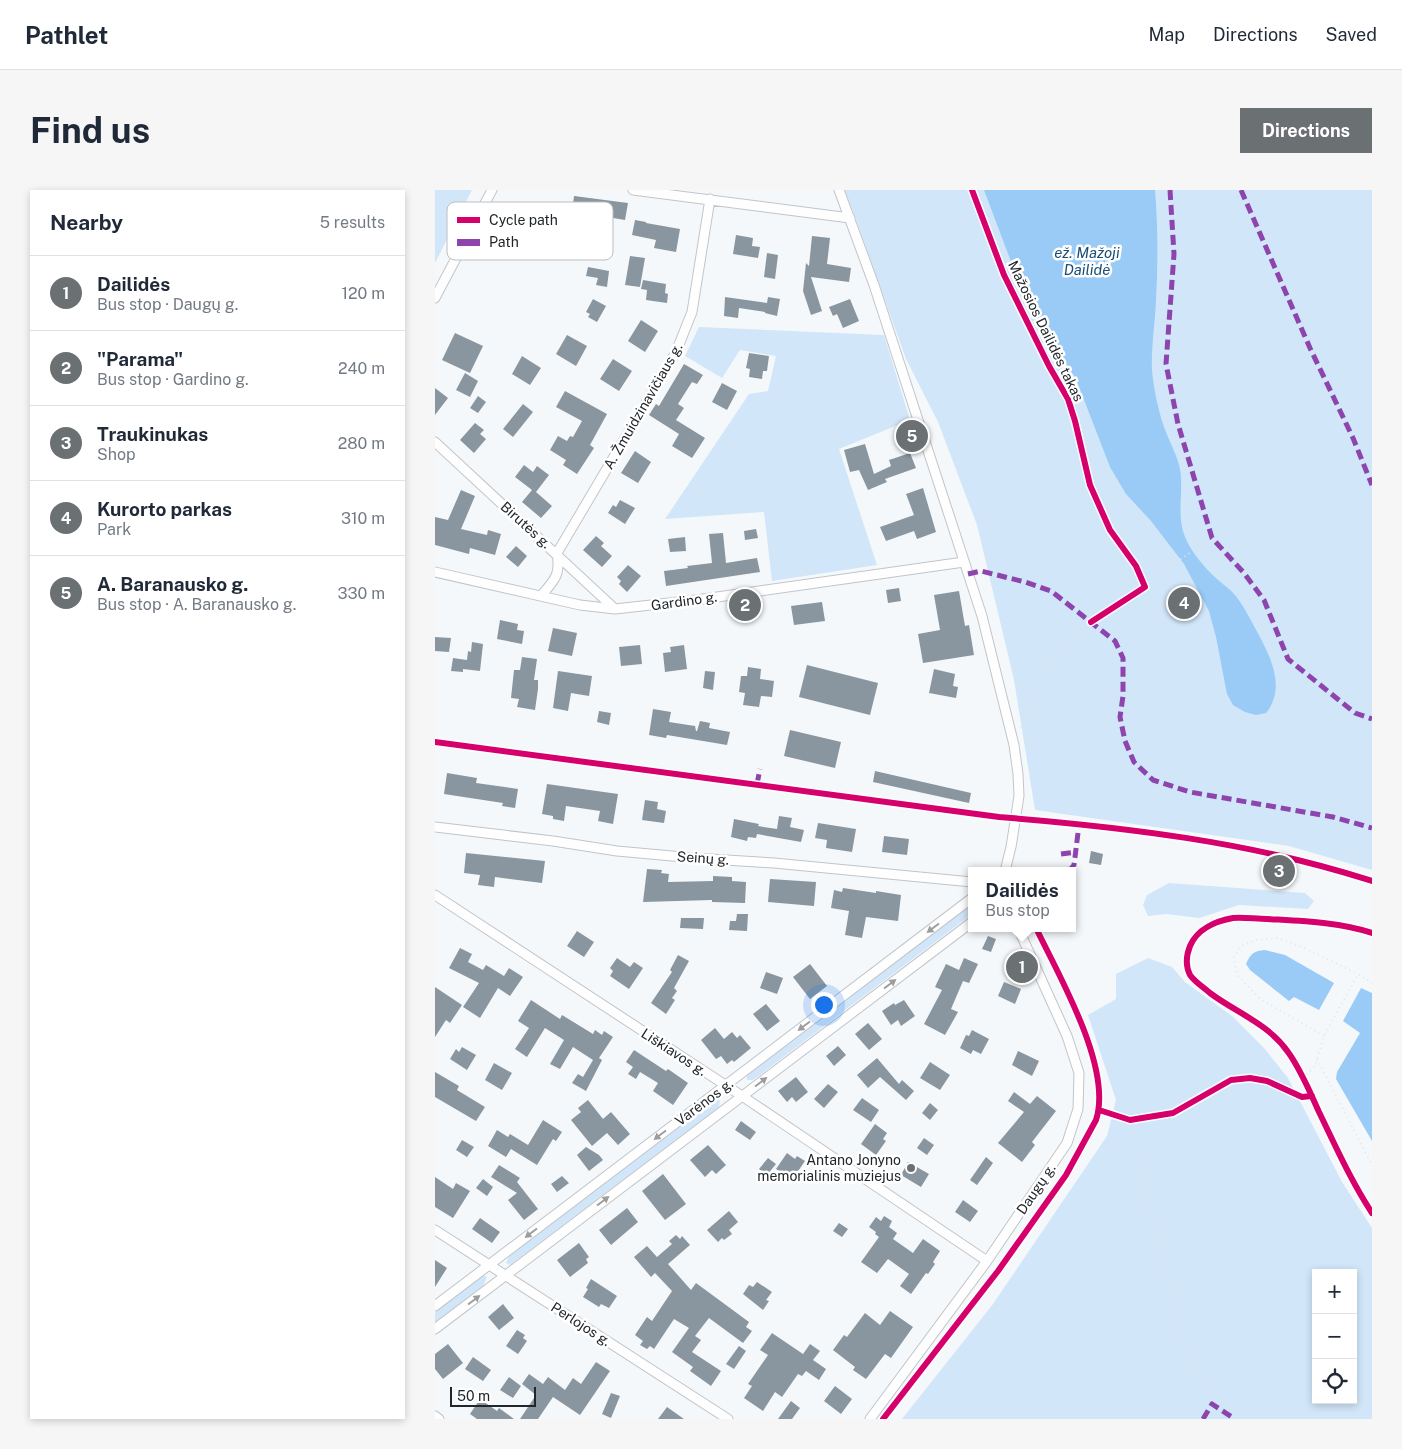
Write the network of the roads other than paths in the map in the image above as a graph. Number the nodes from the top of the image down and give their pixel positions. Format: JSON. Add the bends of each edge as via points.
{"nodes":[{"id":1,"x":492,"y":190,"type":"edge"},
{"id":2,"x":633,"y":190,"type":"edge"},
{"id":3,"x":839,"y":190,"type":"edge"},
{"id":4,"x":710,"y":199,"type":"junction"},
{"id":5,"x":486,"y":202,"type":"edge"},
{"id":6,"x":850,"y":218,"type":"junction"},
{"id":7,"x":455,"y":260,"type":"edge"},
{"id":8,"x":435,"y":298,"type":"edge"},
{"id":9,"x":435,"y":442,"type":"edge"},
{"id":10,"x":557,"y":553,"type":"junction"},
{"id":11,"x":964,"y":562,"type":"junction"},
{"id":12,"x":435,"y":572,"type":"edge"},
{"id":13,"x":541,"y":596,"type":"junction"},
{"id":14,"x":615,"y":609,"type":"junction"},
{"id":15,"x":435,"y":828,"type":"edge"},
{"id":16,"x":1006,"y":867,"type":"edge"},
{"id":17,"x":968,"y":882,"type":"edge"},
{"id":18,"x":435,"y":895,"type":"edge"},
{"id":19,"x":968,"y":901,"type":"edge"},
{"id":20,"x":968,"y":925,"type":"edge"},
{"id":21,"x":1020,"y":932,"type":"edge"},
{"id":22,"x":725,"y":1086,"type":"junction"},
{"id":23,"x":742,"y":1096,"type":"junction"},
{"id":24,"x":435,"y":1230,"type":"edge"},
{"id":25,"x":987,"y":1261,"type":"junction"},
{"id":26,"x":489,"y":1265,"type":"junction"},
{"id":27,"x":506,"y":1276,"type":"junction"},
{"id":28,"x":435,"y":1306,"type":"edge"},
{"id":29,"x":435,"y":1329,"type":"edge"},
{"id":30,"x":435,"y":1416,"type":"edge"},
{"id":31,"x":439,"y":1419,"type":"edge"},
{"id":32,"x":727,"y":1419,"type":"edge"},
{"id":33,"x":870,"y":1419,"type":"edge"}],
"edges":[{"from":1,"to":5,"type":"street"},
{"from":2,"to":4,"type":"street"},
{"from":3,"to":6,"type":"street"},
{"from":4,"to":6,"type":"street"},
{"from":4,"to":10,"type":"street","name":"A. Žmuidzinavičiaus g.","via":[[692,312],[685,333]]},
{"from":6,"to":11,"type":"street","via":[[875,284]]},
{"from":7,"to":8,"type":"street"},
{"from":9,"to":10,"type":"street","name":"Birutės g."},
{"from":10,"to":13,"type":"street","via":[[557,578]]},
{"from":10,"to":14,"type":"street","name":"Birutės g."},
{"from":11,"to":14,"type":"street","name":"Gardino g."},
{"from":11,"to":16,"type":"street","via":[[982,616],[1014,745],[1018,774],[1018,803]]},
{"from":12,"to":13,"type":"street","name":"Gardino g."},
{"from":13,"to":14,"type":"street","name":"Gardino g."},
{"from":15,"to":17,"type":"street","name":"Seinų g.","via":[[627,852]]},
{"from":18,"to":22,"type":"street","name":"Liškiavos g."},
{"from":19,"to":22,"type":"street","name":"Varėnos g.","one_way":true},
{"from":23,"to":20,"type":"street","name":"Varėnos g.","one_way":true},
{"from":21,"to":25,"type":"street","name":"Daugų g.","via":[[1067,1036],[1079,1073],[1079,1098],[1067,1143]]},
{"from":22,"to":23,"type":"street","name":"Liškiavos g."},
{"from":22,"to":26,"type":"street","name":"Varėnos g.","one_way":true},
{"from":23,"to":25,"type":"street","name":"Liškiavos g."},
{"from":27,"to":23,"type":"street","name":"Varėnos g.","one_way":true},
{"from":24,"to":26,"type":"street","name":"Perlojos g."},
{"from":25,"to":33,"type":"street","name":"Daugų g."},
{"from":26,"to":27,"type":"street","name":"Perlojos g."},
{"from":26,"to":28,"type":"street","name":"Varėnos g."},
{"from":29,"to":27,"type":"street","name":"Varėnos g.","one_way":true},
{"from":27,"to":32,"type":"street","name":"Perlojos g."},
{"from":30,"to":31,"type":"street"}]}
